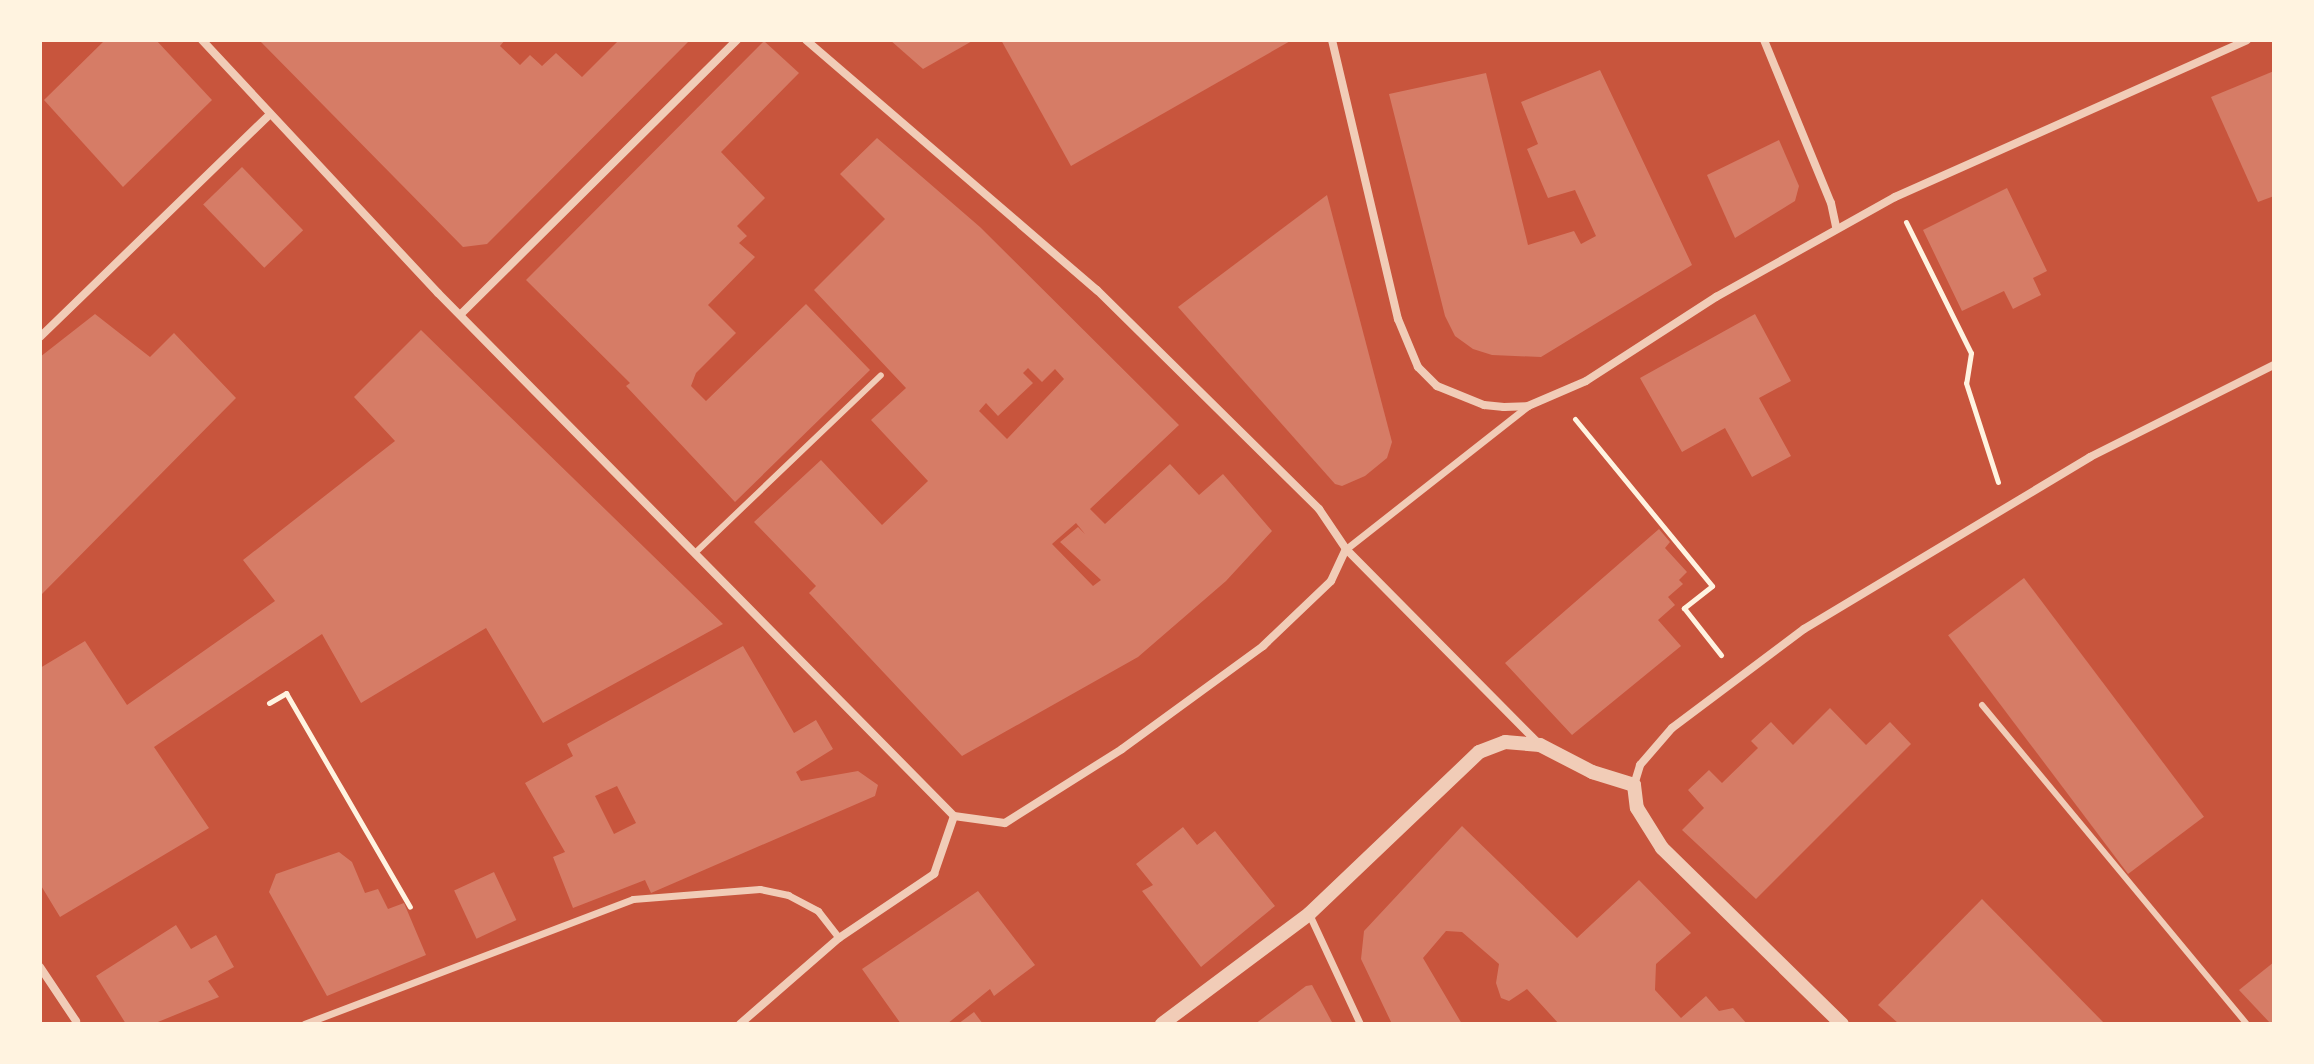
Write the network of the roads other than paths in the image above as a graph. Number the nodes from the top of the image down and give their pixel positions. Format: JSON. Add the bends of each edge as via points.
{"nodes":[{"id":1,"x":202,"y":40,"type":"edge"},
{"id":2,"x":737,"y":40,"type":"edge"},
{"id":3,"x":806,"y":40,"type":"edge"},
{"id":4,"x":1332,"y":40,"type":"edge"},
{"id":5,"x":1764,"y":40,"type":"edge"},
{"id":6,"x":2247,"y":40,"type":"edge"},
{"id":7,"x":269,"y":115,"type":"junction"},
{"id":8,"x":1836,"y":227,"type":"junction"},
{"id":9,"x":461,"y":314,"type":"junction"},
{"id":10,"x":40,"y":337,"type":"edge"},
{"id":11,"x":2274,"y":365,"type":"edge"},
{"id":12,"x":881,"y":375,"type":"dead end"},
{"id":13,"x":1528,"y":406,"type":"junction"},
{"id":14,"x":1346,"y":549,"type":"junction"},
{"id":15,"x":695,"y":553,"type":"junction"},
{"id":16,"x":1982,"y":705,"type":"dead end"},
{"id":17,"x":1540,"y":745,"type":"junction"},
{"id":18,"x":1634,"y":785,"type":"junction"},
{"id":19,"x":954,"y":816,"type":"junction"},
{"id":20,"x":1309,"y":914,"type":"junction"},
{"id":21,"x":839,"y":938,"type":"junction"},
{"id":22,"x":40,"y":967,"type":"edge"},
{"id":23,"x":76,"y":1022,"type":"edge"},
{"id":24,"x":304,"y":1024,"type":"edge"},
{"id":25,"x":740,"y":1024,"type":"edge"},
{"id":26,"x":1162,"y":1024,"type":"edge"},
{"id":27,"x":1360,"y":1024,"type":"edge"},
{"id":28,"x":1842,"y":1024,"type":"edge"},
{"id":29,"x":2247,"y":1024,"type":"edge"}],
"edges":[{"from":1,"to":7,"type":"street"},
{"from":2,"to":9,"type":"street"},
{"from":3,"to":14,"type":"street","via":[[1097,290],[1319,509]]},
{"from":4,"to":13,"type":"street","via":[[1398,319],[1418,367],[1437,386],[1484,405]]},
{"from":5,"to":8,"type":"street"},
{"from":6,"to":8,"type":"street"},
{"from":7,"to":9,"type":"street"},
{"from":7,"to":10,"type":"street"},
{"from":8,"to":13,"type":"street","via":[[1586,381]]},
{"from":9,"to":15,"type":"street"},
{"from":11,"to":18,"type":"street","via":[[2090,457],[1866,589],[1736,674],[1652,747]]},
{"from":12,"to":15,"type":"lane"},
{"from":13,"to":14,"type":"street"},
{"from":14,"to":17,"type":"street"},
{"from":14,"to":19,"type":"street","via":[[1331,581],[1263,646],[1122,749],[1005,823]]},
{"from":15,"to":19,"type":"street"},
{"from":16,"to":29,"type":"lane"},
{"from":17,"to":18,"type":"street","via":[[1592,772]]},
{"from":17,"to":20,"type":"street","via":[[1505,742],[1479,752]]},
{"from":18,"to":28,"type":"street","via":[[1637,808],[1662,848]]},
{"from":19,"to":21,"type":"street","via":[[934,874]]},
{"from":20,"to":26,"type":"street"},
{"from":20,"to":27,"type":"street"},
{"from":21,"to":24,"type":"street","via":[[818,911],[788,895],[760,889],[633,899]]},
{"from":21,"to":25,"type":"street"},
{"from":22,"to":23,"type":"street"}]}
